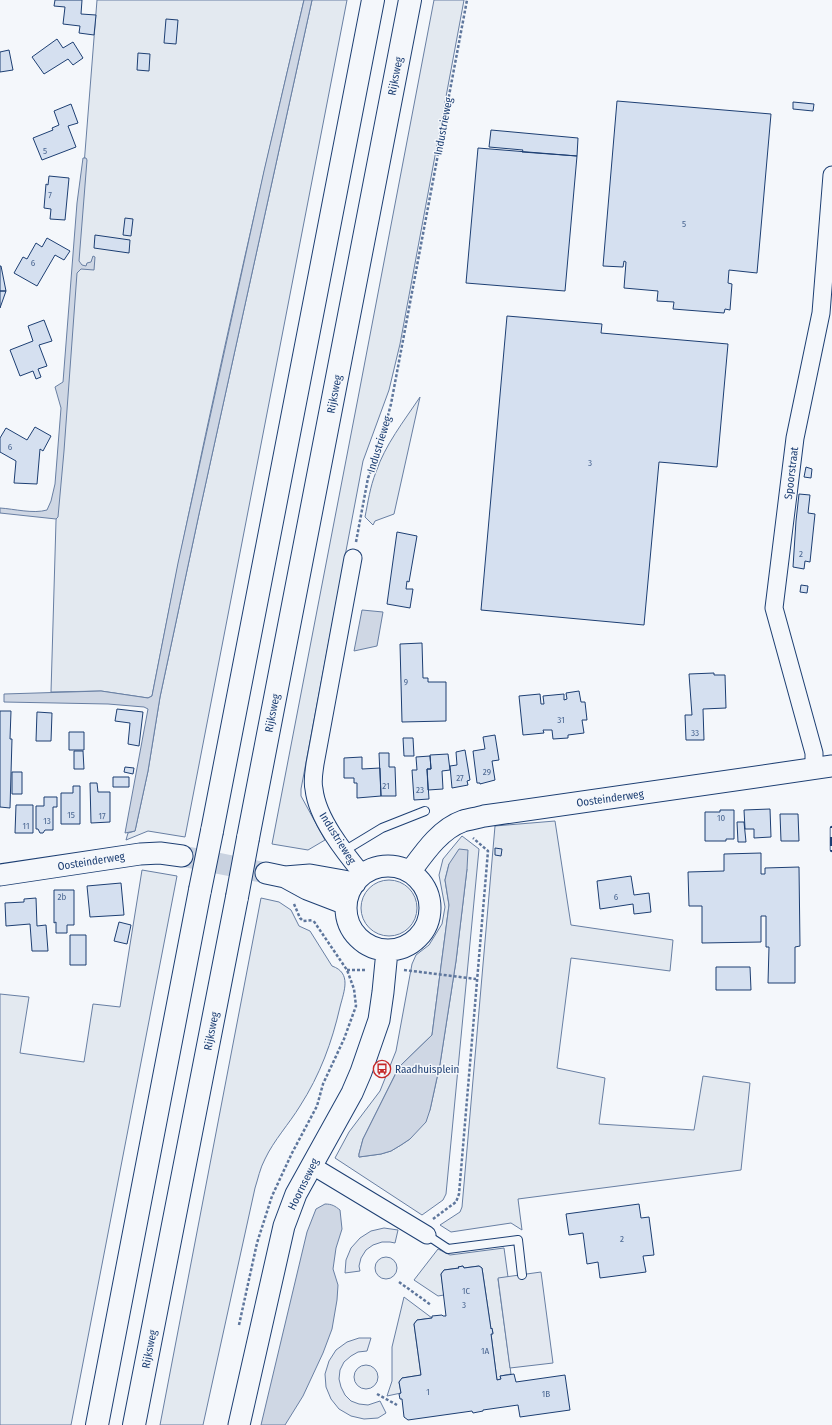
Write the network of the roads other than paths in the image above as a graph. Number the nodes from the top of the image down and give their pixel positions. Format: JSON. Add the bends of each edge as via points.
{"nodes":[{"id":1,"x":373,"y":0,"type":"edge"},
{"id":2,"x":410,"y":0,"type":"edge"},
{"id":3,"x":832,"y":175,"type":"edge"},
{"id":4,"x":353,"y":558,"type":"road end"},
{"id":5,"x":823,"y":767,"type":"edge"},
{"id":6,"x":424,"y":811,"type":"dead end"},
{"id":7,"x":344,"y":851,"type":"junction"},
{"id":8,"x":182,"y":856,"type":"tunnel mouth"},
{"id":9,"x":410,"y":872,"type":"junction"},
{"id":10,"x":0,"y":875,"type":"edge"},
{"id":11,"x":359,"y":879,"type":"junction"},
{"id":12,"x":346,"y":904,"type":"junction"},
{"id":13,"x":387,"y":951,"type":"junction"},
{"id":14,"x":311,"y":1165,"type":"junction"},
{"id":15,"x":427,"y":1235,"type":"joint"},
{"id":16,"x":522,"y":1275,"type":"dead end"},
{"id":17,"x":97,"y":1425,"type":"edge"},
{"id":18,"x":134,"y":1425,"type":"edge"},
{"id":19,"x":239,"y":1425,"type":"edge"}],
"edges":[{"from":1,"to":17,"type":"highway","bridge":true},
{"from":2,"to":18,"type":"highway","name":"Rijksweg","bridge":true},
{"from":3,"to":5,"type":"street","name":"Spoorstraat","via":[[820,313],[795,438],[774,608],[814,752]]},
{"from":4,"to":7,"type":"street","name":"Industrieweg","via":[[313,782],[324,821]]},
{"from":5,"to":9,"type":"street","name":"Oosteinderweg","via":[[463,821],[442,834]]},
{"from":6,"to":7,"type":"lane","via":[[382,828]]},
{"from":7,"to":11,"type":"street","name":"Industrieweg"},
{"from":8,"to":10,"type":"street","name":"Oosteinderweg","via":[[140,854]]},
{"from":9,"to":11,"type":"street","via":[[387,866],[370,870]]},
{"from":9,"to":13,"type":"street","via":[[420,880],[430,899],[429,920],[418,938],[400,948]]},
{"from":11,"to":12,"type":"street"},
{"from":11,"to":12,"type":"street","via":[[275,875]]},
{"from":12,"to":13,"type":"street","via":[[350,924],[361,940],[370,946]]},
{"from":13,"to":14,"type":"street","name":"Hoornseweg","via":[[382,1004],[371,1045],[352,1093]]},
{"from":14,"to":15,"type":"street"},
{"from":14,"to":19,"type":"street","name":"Hoornseweg","via":[[293,1200],[281,1236]]},
{"from":15,"to":16,"type":"lane","via":[[448,1249],[518,1240]]}]}
